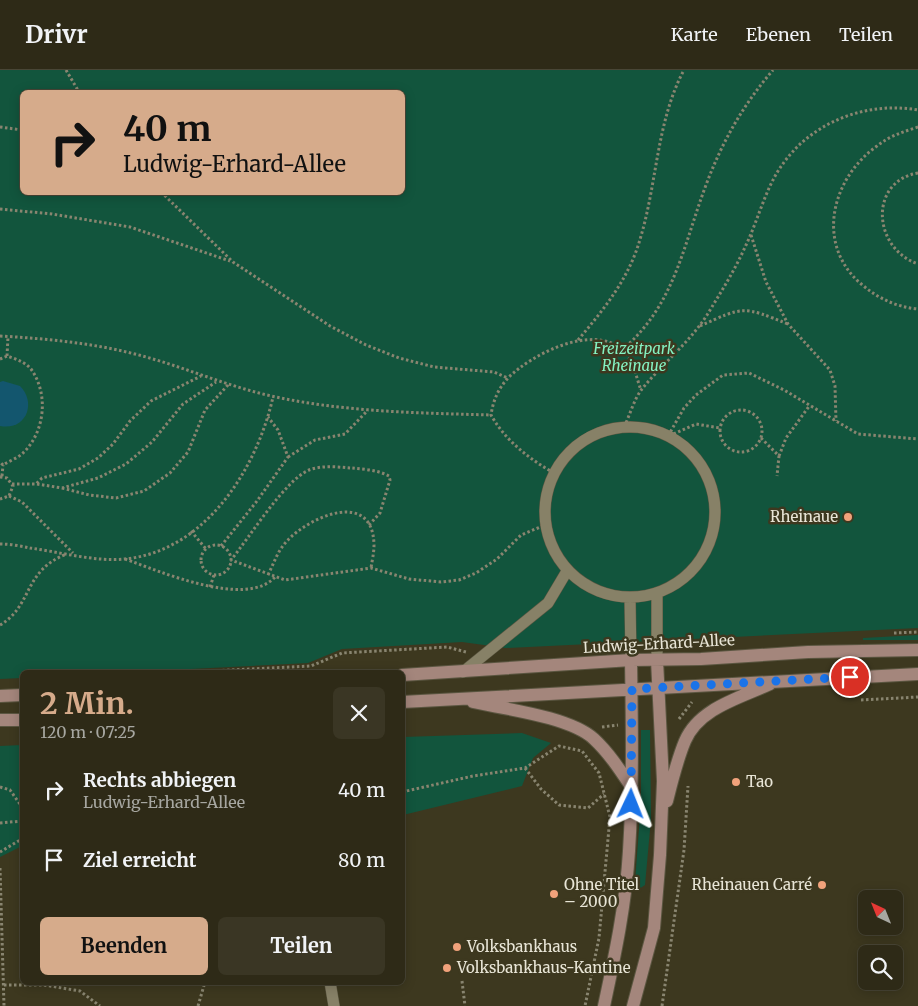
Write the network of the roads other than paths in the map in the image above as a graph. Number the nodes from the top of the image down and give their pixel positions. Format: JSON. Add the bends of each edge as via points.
{"nodes":[{"id":1,"x":567,"y":571,"type":"junction"},
{"id":2,"x":657,"y":593,"type":"junction"},
{"id":3,"x":630,"y":598,"type":"junction"},
{"id":4,"x":918,"y":650,"type":"edge"},
{"id":5,"x":632,"y":660,"type":"junction"},
{"id":6,"x":657,"y":660,"type":"junction"},
{"id":7,"x":463,"y":672,"type":"junction"},
{"id":8,"x":918,"y":674,"type":"edge"},
{"id":9,"x":405,"y":675,"type":"edge"},
{"id":10,"x":777,"y":681,"type":"junction"},
{"id":11,"x":658,"y":688,"type":"junction"},
{"id":12,"x":632,"y":689,"type":"junction"},
{"id":13,"x":20,"y":695,"type":"edge"},
{"id":14,"x":0,"y":696,"type":"edge"},
{"id":15,"x":458,"y":699,"type":"junction"},
{"id":16,"x":405,"y":702,"type":"edge"},
{"id":17,"x":0,"y":720,"type":"edge"},
{"id":18,"x":20,"y":720,"type":"edge"},
{"id":19,"x":632,"y":788,"type":"junction"},
{"id":20,"x":662,"y":818,"type":"junction"},
{"id":21,"x":330,"y":985,"type":"edge"},
{"id":22,"x":334,"y":1006,"type":"edge"},
{"id":23,"x":604,"y":1006,"type":"edge"},
{"id":24,"x":634,"y":1006,"type":"edge"}],
"edges":[{"from":1,"to":2,"type":"lane","via":[[552,550],[545,525],[544,507],[554,473],[566,455],[583,440],[603,431],[639,427],[668,436],[692,454],[712,485],[714,526],[707,548],[694,568],[677,583]]},
{"from":1,"to":3,"type":"lane","via":[[585,586],[607,595]]},
{"from":1,"to":7,"type":"lane","via":[[548,603]]},
{"from":2,"to":3,"type":"lane"},
{"from":2,"to":6,"type":"lane"},
{"from":3,"to":5,"type":"lane"},
{"from":4,"to":6,"type":"main road","name":"Ludwig-Erhard-Allee"},
{"from":5,"to":6,"type":"main road","name":"Ludwig-Erhard-Allee"},
{"from":5,"to":7,"type":"main road","name":"Ludwig-Erhard-Allee"},
{"from":5,"to":12,"type":"main road"},
{"from":6,"to":11,"type":"main road"},
{"from":7,"to":9,"type":"main road","name":"Ludwig-Erhard-Allee"},
{"from":8,"to":10,"type":"main road"},
{"from":10,"to":11,"type":"main road"},
{"from":10,"to":20,"type":"main road","via":[[706,714],[694,726],[683,747]]},
{"from":11,"to":12,"type":"main road"},
{"from":11,"to":20,"type":"main road"},
{"from":12,"to":15,"type":"main road"},
{"from":12,"to":19,"type":"main road"},
{"from":13,"to":14,"type":"main road"},
{"from":15,"to":16,"type":"main road"},
{"from":15,"to":19,"type":"main road","via":[[565,723],[586,733],[613,759]]},
{"from":17,"to":18,"type":"main road"},
{"from":19,"to":23,"type":"main road","via":[[626,880]]},
{"from":20,"to":24,"type":"main road","via":[[654,928]]},
{"from":21,"to":22,"type":"lane"}]}
